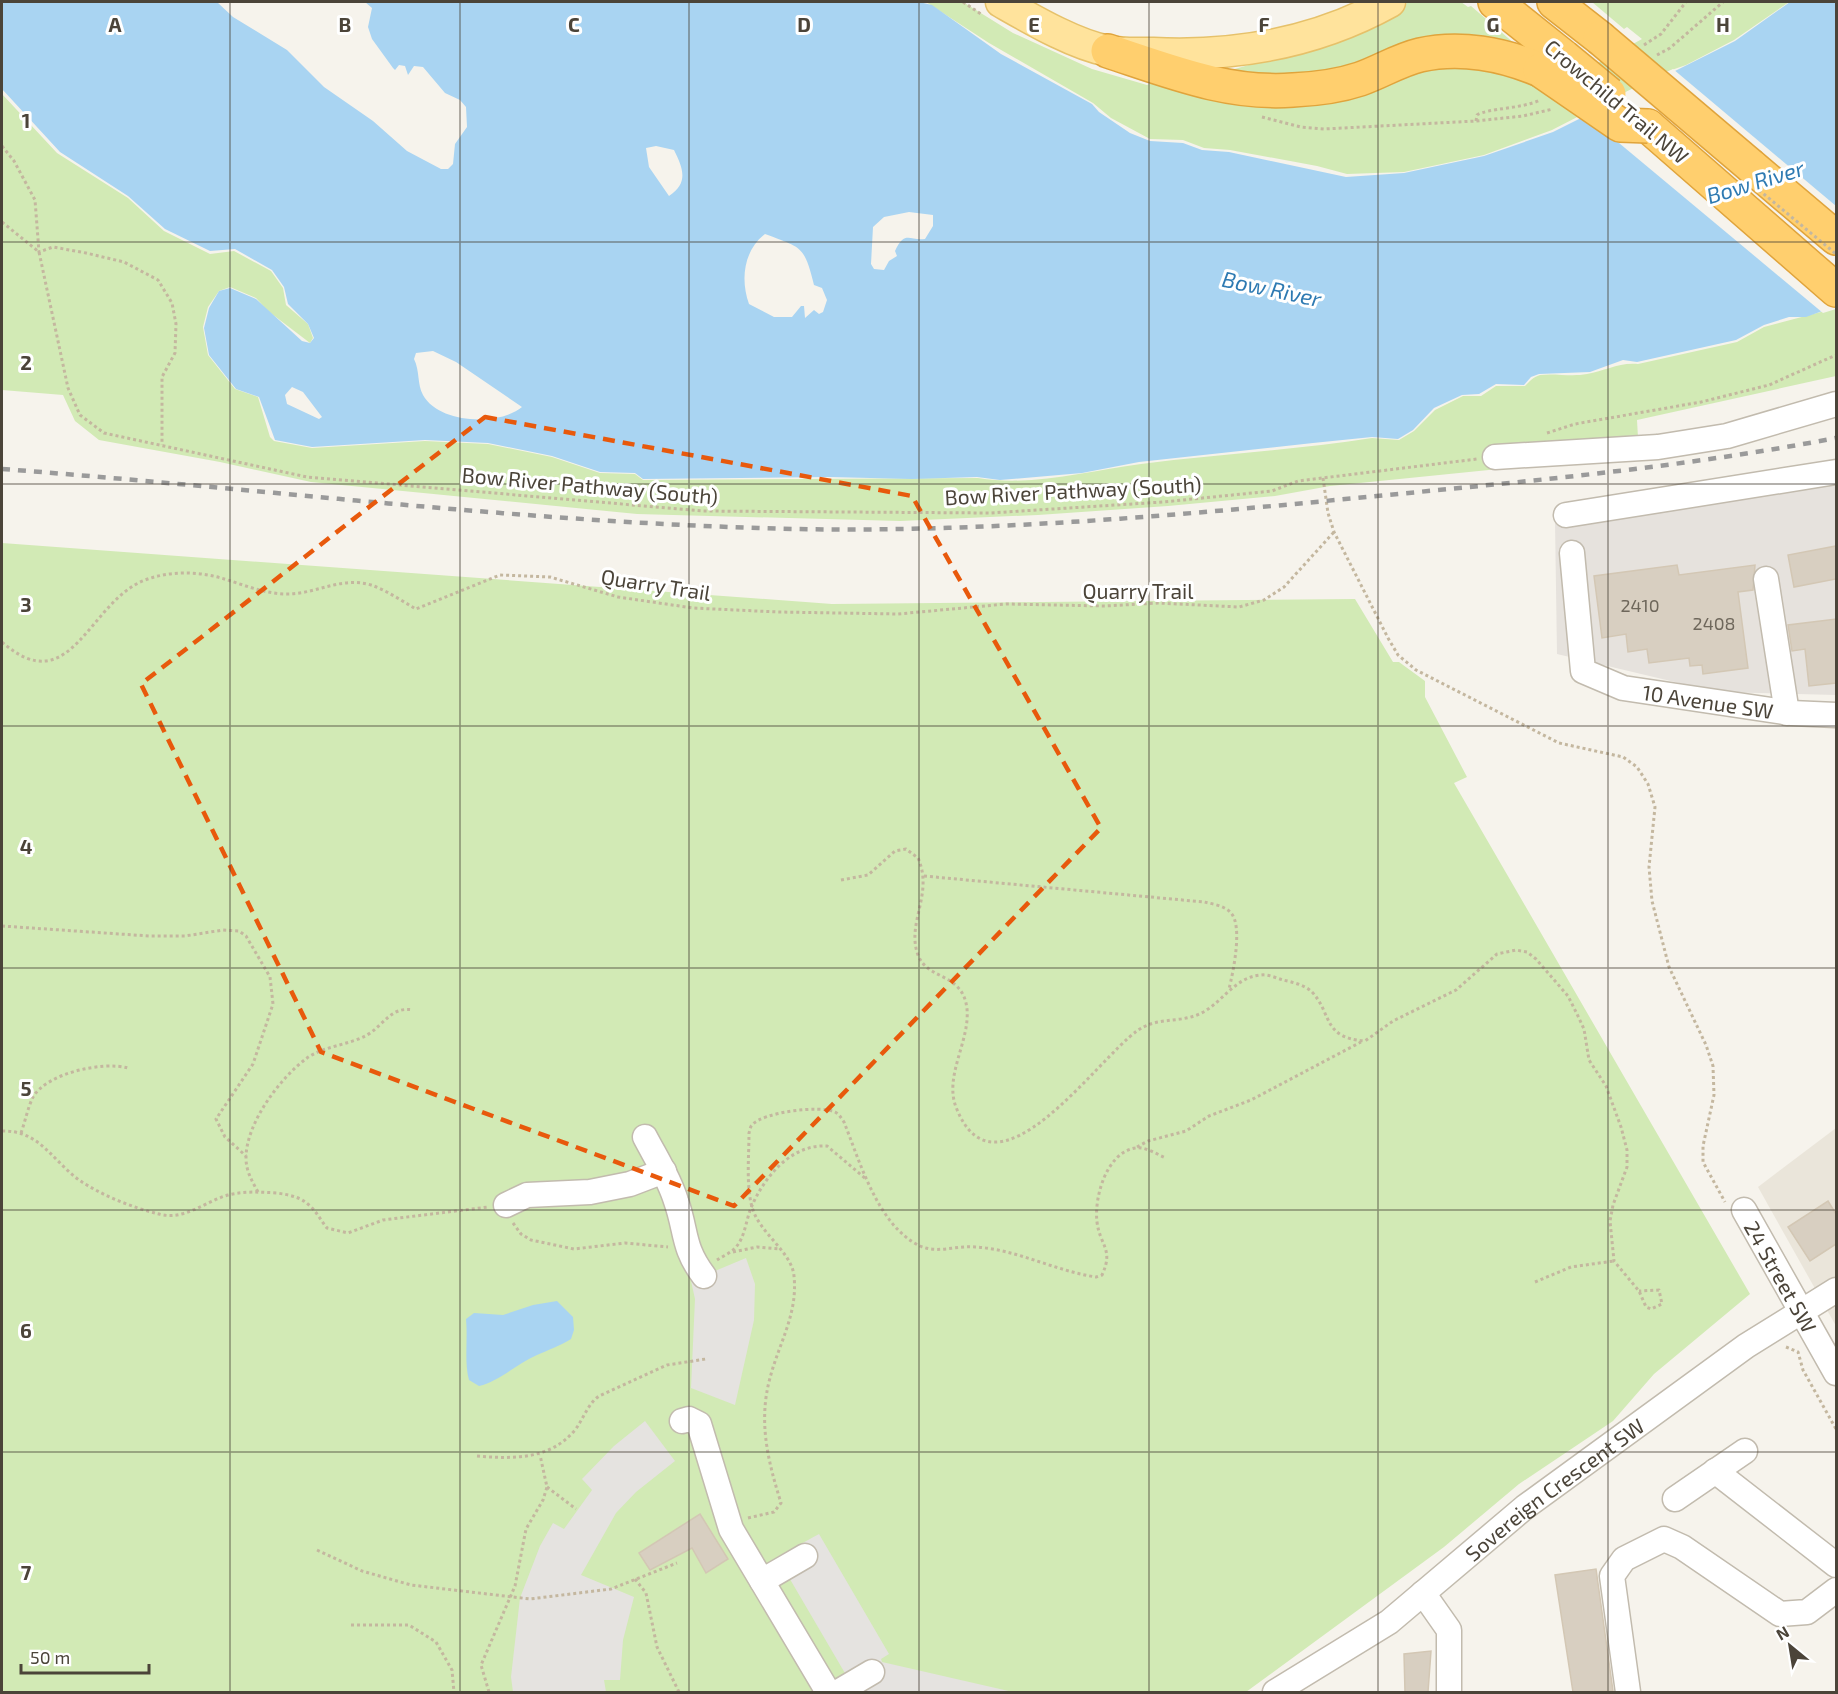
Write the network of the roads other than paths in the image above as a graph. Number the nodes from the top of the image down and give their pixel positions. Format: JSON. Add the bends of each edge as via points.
{"nodes":[{"id":1,"x":1001,"y":2,"type":"edge"},
{"id":2,"x":1390,"y":2,"type":"edge"},
{"id":3,"x":1496,"y":2,"type":"edge"},
{"id":4,"x":1554,"y":2,"type":"edge"},
{"id":5,"x":1108,"y":51,"type":"junction"},
{"id":6,"x":1552,"y":64,"type":"junction"},
{"id":7,"x":1836,"y":238,"type":"edge"},
{"id":8,"x":1836,"y":290,"type":"edge"},
{"id":9,"x":1836,"y":404,"type":"edge"},
{"id":10,"x":1495,"y":457,"type":"dead end"},
{"id":11,"x":1836,"y":472,"type":"edge"},
{"id":12,"x":1566,"y":515,"type":"dead end"},
{"id":13,"x":1572,"y":553,"type":"dead end"},
{"id":14,"x":1766,"y":579,"type":"dead end"},
{"id":15,"x":1787,"y":713,"type":"junction"},
{"id":16,"x":1836,"y":715,"type":"edge"},
{"id":17,"x":645,"y":1137,"type":"dead end"},
{"id":18,"x":664,"y":1172,"type":"junction"},
{"id":19,"x":506,"y":1205,"type":"road end"},
{"id":20,"x":1744,"y":1210,"type":"road end"},
{"id":21,"x":697,"y":1266,"type":"road end"},
{"id":22,"x":1836,"y":1290,"type":"edge"},
{"id":23,"x":1801,"y":1310,"type":"junction"},
{"id":24,"x":1836,"y":1373,"type":"edge"},
{"id":25,"x":682,"y":1421,"type":"dead end"},
{"id":26,"x":1744,"y":1451,"type":"dead end"},
{"id":27,"x":1715,"y":1471,"type":"junction"},
{"id":28,"x":1675,"y":1499,"type":"dead end"},
{"id":29,"x":805,"y":1556,"type":"dead end"},
{"id":30,"x":1836,"y":1564,"type":"edge"},
{"id":31,"x":762,"y":1581,"type":"junction"},
{"id":32,"x":1836,"y":1590,"type":"edge"},
{"id":33,"x":1423,"y":1593,"type":"junction"},
{"id":34,"x":872,"y":1672,"type":"dead end"},
{"id":35,"x":828,"y":1692,"type":"edge"},
{"id":36,"x":838,"y":1692,"type":"edge"},
{"id":37,"x":1275,"y":1692,"type":"edge"},
{"id":38,"x":1449,"y":1692,"type":"edge"},
{"id":39,"x":1628,"y":1692,"type":"edge"}],
"edges":[{"from":1,"to":5,"type":"main road","via":[[1040,25]]},
{"from":2,"to":5,"type":"main road","via":[[1308,37],[1257,48],[1187,55]]},
{"from":3,"to":6,"type":"highway","name":"Crowchild Trail NW"},
{"from":4,"to":7,"type":"highway","name":"Crowchild Trail NW","bridge":true},
{"from":5,"to":6,"type":"highway","via":[[1200,82],[1291,91],[1360,79],[1420,55],[1469,52]]},
{"from":6,"to":8,"type":"highway","name":"Crowchild Trail NW","bridge":true,"via":[[1648,126]]},
{"from":9,"to":10,"type":"street","via":[[1715,438],[1658,447]]},
{"from":11,"to":12,"type":"street"},
{"from":13,"to":15,"type":"street","name":"10 Avenue SW","via":[[1583,671],[1623,688]]},
{"from":14,"to":15,"type":"street"},
{"from":15,"to":16,"type":"street","name":"10 Avenue SW"},
{"from":17,"to":18,"type":"street"},
{"from":18,"to":19,"type":"street","via":[[630,1184],[590,1192],[527,1196]]},
{"from":18,"to":21,"type":"street"},
{"from":20,"to":23,"type":"street","name":"24 Street SW"},
{"from":22,"to":23,"type":"street","name":"Sovereign Crescent SW"},
{"from":23,"to":24,"type":"street","name":"24 Street SW"},
{"from":23,"to":33,"type":"street","name":"Sovereign Crescent SW","via":[[1525,1507]]},
{"from":25,"to":31,"type":"street","via":[[689,1419],[699,1424],[731,1529]]},
{"from":26,"to":27,"type":"street"},
{"from":27,"to":28,"type":"street"},
{"from":27,"to":30,"type":"street"},
{"from":29,"to":31,"type":"street"},
{"from":31,"to":35,"type":"street"},
{"from":32,"to":39,"type":"street","via":[[1807,1612],[1780,1614],[1682,1547],[1664,1539],[1624,1559],[1612,1576]]},
{"from":33,"to":37,"type":"street","name":"Sovereign Crescent SW","via":[[1389,1622]]},
{"from":33,"to":38,"type":"street","via":[[1449,1630]]},
{"from":34,"to":36,"type":"street"}]}
